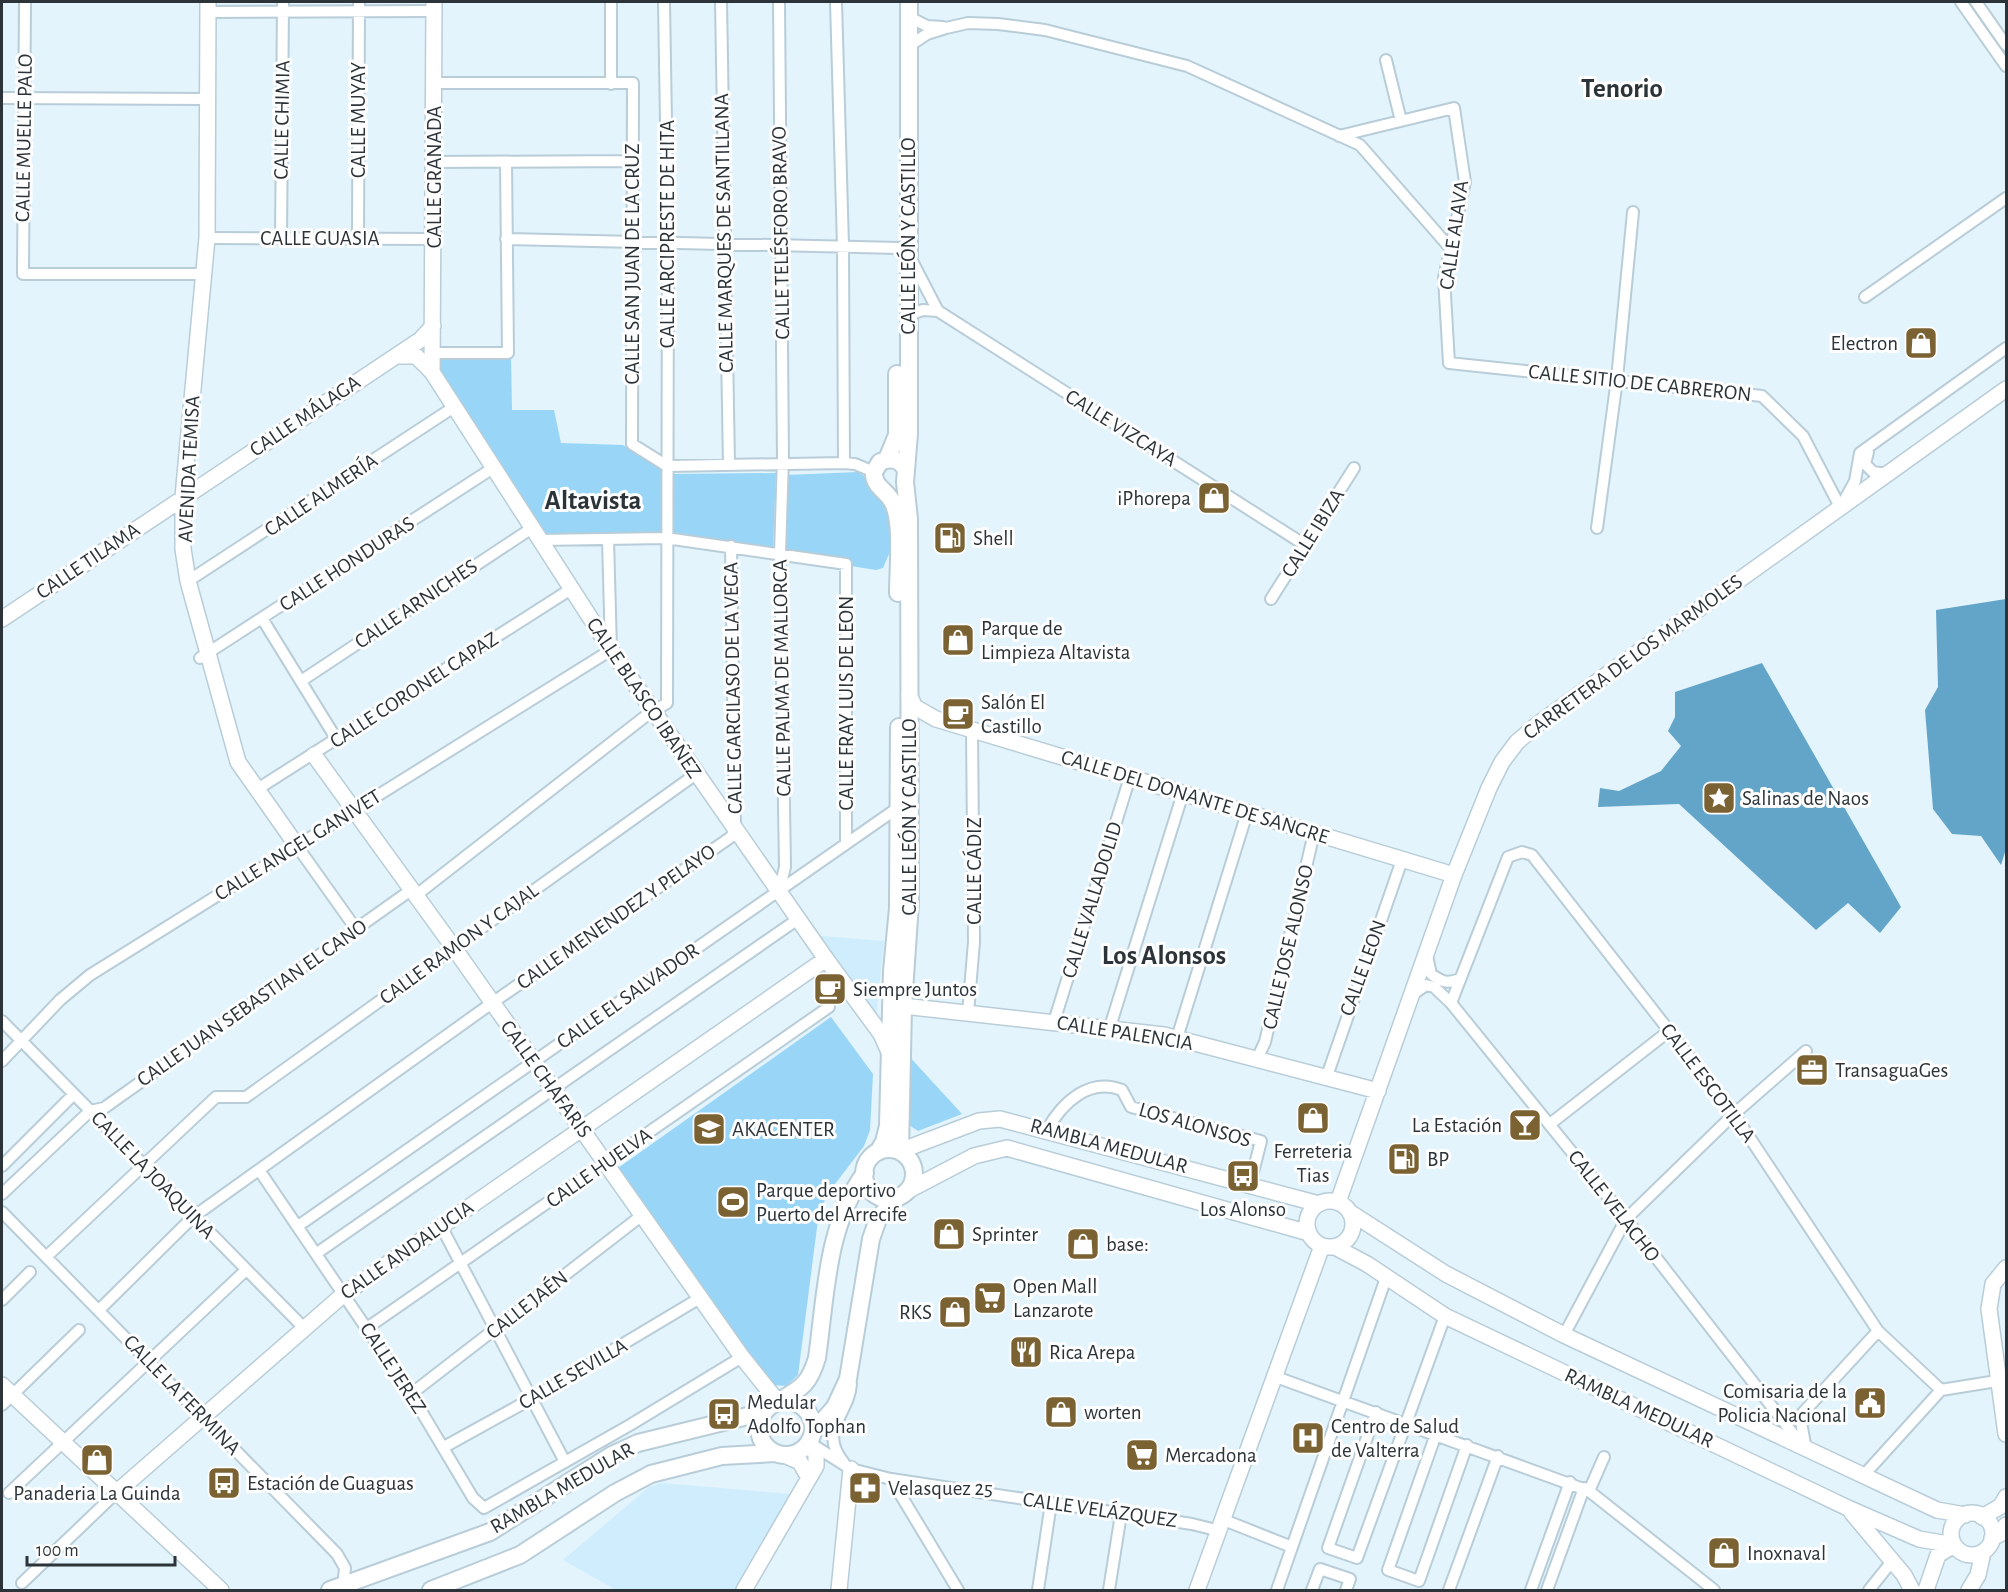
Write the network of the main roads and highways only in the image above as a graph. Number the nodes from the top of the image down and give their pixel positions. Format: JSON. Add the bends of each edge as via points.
{"nodes":[{"id":1,"x":898,"y":2,"type":"edge"},
{"id":2,"x":909,"y":9,"type":"edge"},
{"id":3,"x":904,"y":251,"type":"junction"},
{"id":4,"x":886,"y":459,"type":"junction"},
{"id":5,"x":906,"y":476,"type":"junction"},
{"id":6,"x":886,"y":492,"type":"junction"},
{"id":7,"x":900,"y":1151,"type":"junction"},
{"id":8,"x":878,"y":1152,"type":"junction"},
{"id":9,"x":865,"y":1173,"type":"junction"},
{"id":10,"x":902,"y":1194,"type":"junction"},
{"id":11,"x":778,"y":1402,"type":"junction"},
{"id":12,"x":764,"y":1412,"type":"junction"},
{"id":13,"x":811,"y":1437,"type":"junction"},
{"id":14,"x":780,"y":1454,"type":"junction"},
{"id":15,"x":336,"y":1588,"type":"edge"},
{"id":16,"x":432,"y":1590,"type":"edge"}],
"edges":[{"from":1,"to":3,"type":"main road","name":"CALLE LEÓN Y CASTILLO"},
{"from":2,"to":3,"type":"main road","name":"CALLE LEÓN Y CASTILLO"},
{"from":3,"to":4,"type":"main road","name":"CALLE LEÓN Y CASTILLO","via":[[897,435]]},
{"from":3,"to":5,"type":"main road","name":"CALLE LEÓN Y CASTILLO","via":[[916,313]]},
{"from":4,"to":5,"type":"main road","via":[[897,460]]},
{"from":4,"to":6,"type":"main road","via":[[874,472],[877,484]]},
{"from":5,"to":6,"type":"main road","via":[[892,492]]},
{"from":5,"to":7,"type":"main road","name":"CALLE LEÓN Y CASTILLO","via":[[910,903]]},
{"from":6,"to":8,"type":"main road","name":"CALLE LEÓN Y CASTILLO","via":[[894,504],[897,523],[898,908],[888,1126]]},
{"from":7,"to":8,"type":"main road"},
{"from":7,"to":10,"type":"main road","via":[[912,1164],[914,1173]]},
{"from":8,"to":9,"type":"main road","via":[[871,1157]]},
{"from":9,"to":10,"type":"main road","via":[[866,1182],[878,1196]]},
{"from":9,"to":11,"type":"main road","via":[[852,1190],[836,1228],[812,1373],[806,1384]]},
{"from":10,"to":13,"type":"main road","name":"RAMBLA MEDULAR","via":[[878,1219],[871,1239],[848,1379],[836,1407]]},
{"from":11,"to":12,"type":"main road"},
{"from":11,"to":13,"type":"main road","via":[[791,1401],[804,1408],[812,1421]]},
{"from":12,"to":14,"type":"main road","via":[[760,1419],[763,1443]]},
{"from":12,"to":15,"type":"main road","name":"RAMBLA MEDULAR","via":[[638,1443],[612,1455],[490,1532]]},
{"from":13,"to":14,"type":"main road","via":[[799,1452]]},
{"from":14,"to":16,"type":"main road","name":"RAMBLA MEDULAR","via":[[722,1456],[651,1474],[520,1555]]}]}
